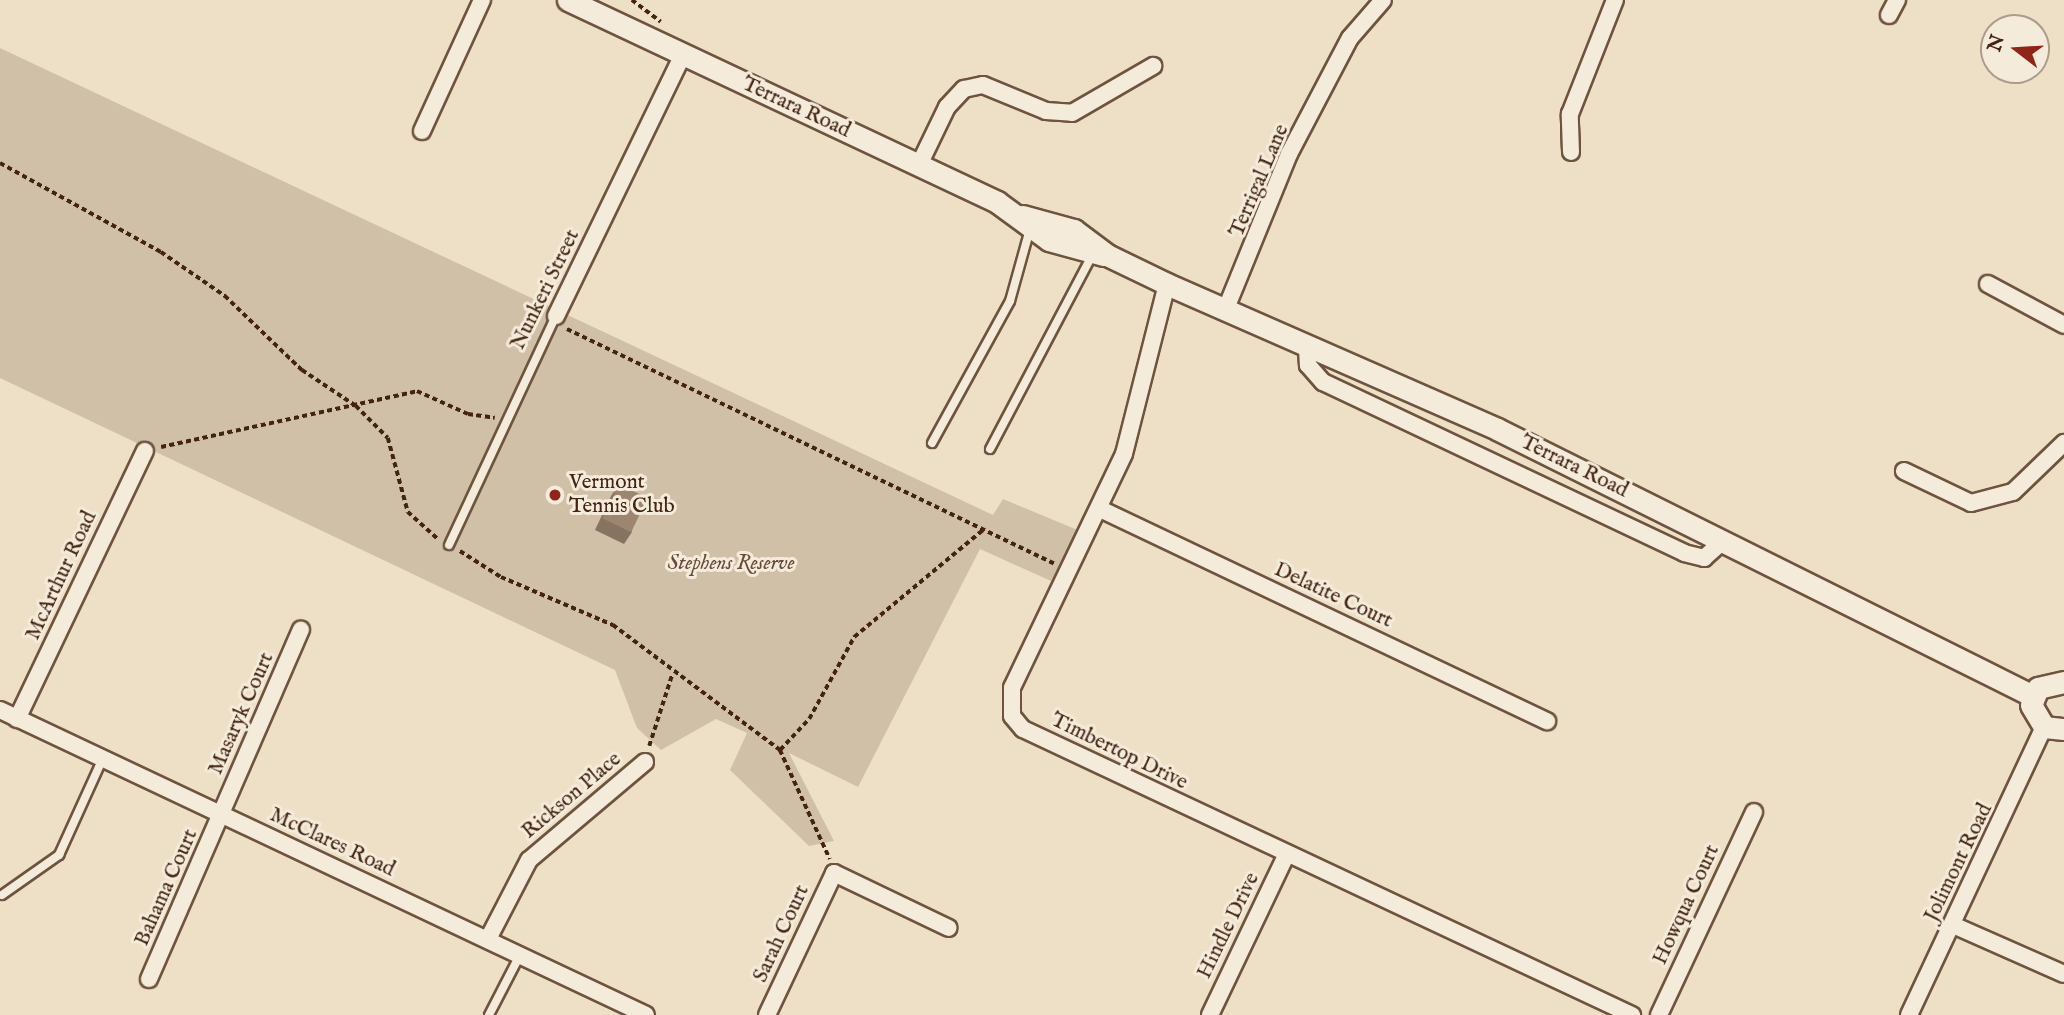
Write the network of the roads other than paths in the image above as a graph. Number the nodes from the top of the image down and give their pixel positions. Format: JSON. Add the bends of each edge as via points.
{"nodes":[{"id":1,"x":482,"y":0,"type":"edge"},
{"id":2,"x":569,"y":0,"type":"edge"},
{"id":3,"x":1383,"y":0,"type":"edge"},
{"id":4,"x":1615,"y":0,"type":"edge"},
{"id":5,"x":683,"y":55,"type":"junction"},
{"id":6,"x":1153,"y":66,"type":"dead end"},
{"id":7,"x":422,"y":131,"type":"dead end"},
{"id":8,"x":1571,"y":152,"type":"dead end"},
{"id":9,"x":919,"y":165,"type":"junction"},
{"id":10,"x":1030,"y":219,"type":"junction"},
{"id":11,"x":1099,"y":252,"type":"junction"},
{"id":12,"x":1167,"y":284,"type":"junction"},
{"id":13,"x":1988,"y":284,"type":"dead end"},
{"id":14,"x":1225,"y":311,"type":"junction"},
{"id":15,"x":554,"y":321,"type":"joint"},
{"id":16,"x":2064,"y":325,"type":"edge"},
{"id":17,"x":1307,"y":348,"type":"junction"},
{"id":18,"x":932,"y":443,"type":"dead end"},
{"id":19,"x":2064,"y":443,"type":"edge"},
{"id":20,"x":990,"y":449,"type":"dead end"},
{"id":21,"x":145,"y":450,"type":"road end"},
{"id":22,"x":1904,"y":471,"type":"dead end"},
{"id":23,"x":1100,"y":509,"type":"junction"},
{"id":24,"x":1722,"y":542,"type":"junction"},
{"id":25,"x":449,"y":545,"type":"road end"},
{"id":26,"x":302,"y":630,"type":"dead end"},
{"id":27,"x":2064,"y":682,"type":"edge"},
{"id":28,"x":2033,"y":695,"type":"junction"},
{"id":29,"x":0,"y":710,"type":"edge"},
{"id":30,"x":17,"y":719,"type":"junction"},
{"id":31,"x":1547,"y":721,"type":"dead end"},
{"id":32,"x":2054,"y":728,"type":"edge"},
{"id":33,"x":103,"y":758,"type":"junction"},
{"id":34,"x":645,"y":762,"type":"road end"},
{"id":35,"x":1754,"y":812,"type":"dead end"},
{"id":36,"x":223,"y":815,"type":"junction"},
{"id":37,"x":1286,"y":856,"type":"junction"},
{"id":38,"x":2,"y":895,"type":"dead end"},
{"id":39,"x":1953,"y":925,"type":"junction"},
{"id":40,"x":949,"y":928,"type":"dead end"},
{"id":41,"x":488,"y":939,"type":"junction"},
{"id":42,"x":520,"y":954,"type":"junction"},
{"id":43,"x":2064,"y":974,"type":"edge"},
{"id":44,"x":149,"y":979,"type":"dead end"},
{"id":45,"x":489,"y":1015,"type":"edge"},
{"id":46,"x":646,"y":1015,"type":"edge"},
{"id":47,"x":767,"y":1015,"type":"edge"},
{"id":48,"x":1210,"y":1015,"type":"edge"},
{"id":49,"x":1632,"y":1015,"type":"edge"},
{"id":50,"x":1659,"y":1015,"type":"edge"},
{"id":51,"x":1909,"y":1015,"type":"edge"}],
"edges":[{"from":1,"to":7,"type":"street"},
{"from":2,"to":5,"type":"main road","name":"Terrara Road"},
{"from":3,"to":14,"type":"street","name":"Terrigal Lane","via":[[1350,38],[1289,154]]},
{"from":4,"to":8,"type":"street","via":[[1570,114]]},
{"from":5,"to":9,"type":"main road","name":"Terrara Road"},
{"from":5,"to":15,"type":"street","name":"Nunkeri Street"},
{"from":6,"to":9,"type":"street","via":[[1072,113],[1046,111],[983,85],[964,89],[947,107]]},
{"from":9,"to":10,"type":"main road","name":"Terrara Road"},
{"from":10,"to":11,"type":"main road","name":"Terrara Road","via":[[1074,230]]},
{"from":10,"to":18,"type":"lane","via":[[1010,301]]},
{"from":11,"to":12,"type":"main road","name":"Terrara Road"},
{"from":11,"to":20,"type":"lane"},
{"from":12,"to":14,"type":"main road","name":"Terrara Road"},
{"from":12,"to":23,"type":"street","name":"Timbertop Drive","via":[[1124,454]]},
{"from":13,"to":16,"type":"street"},
{"from":14,"to":17,"type":"main road","name":"Terrara Road"},
{"from":15,"to":25,"type":"lane","name":"Nunkeri Street"},
{"from":17,"to":24,"type":"main road","name":"Terrara Road","via":[[1508,434]]},
{"from":17,"to":24,"type":"street","via":[[1308,365],[1323,382],[1684,554],[1704,558]]},
{"from":19,"to":22,"type":"street","via":[[2013,492],[1970,503]]},
{"from":21,"to":30,"type":"street","name":"McArthur Road"},
{"from":23,"to":31,"type":"street","name":"Delatite Court"},
{"from":23,"to":37,"type":"street","name":"Timbertop Drive","via":[[1012,688],[1012,716],[1023,729]]},
{"from":24,"to":28,"type":"main road","name":"Terrara Road"},
{"from":26,"to":36,"type":"street","name":"Masaryk Court"},
{"from":27,"to":28,"type":"main road","via":[[2045,683]]},
{"from":28,"to":32,"type":"main road","via":[[2032,714]]},
{"from":29,"to":30,"type":"street","name":"McClares Road"},
{"from":30,"to":33,"type":"street","name":"McClares Road"},
{"from":32,"to":39,"type":"street","name":"Jolimont Road"},
{"from":33,"to":36,"type":"street","name":"McClares Road"},
{"from":33,"to":38,"type":"lane","via":[[59,855]]},
{"from":34,"to":41,"type":"street","name":"Rickson Place","via":[[529,860]]},
{"from":35,"to":50,"type":"street","name":"Howqua Court"},
{"from":36,"to":41,"type":"street","name":"McClares Road"},
{"from":36,"to":44,"type":"street","name":"Bahama Court"},
{"from":37,"to":48,"type":"street","name":"Hindle Drive"},
{"from":37,"to":49,"type":"street","name":"Timbertop Drive"},
{"from":39,"to":43,"type":"street"},
{"from":39,"to":51,"type":"street","name":"Jolimont Road"},
{"from":40,"to":47,"type":"street","name":"Sarah Court","via":[[834,873]]},
{"from":41,"to":42,"type":"street","name":"McClares Road"},
{"from":42,"to":45,"type":"lane"},
{"from":42,"to":46,"type":"street","name":"McClares Road"}]}
